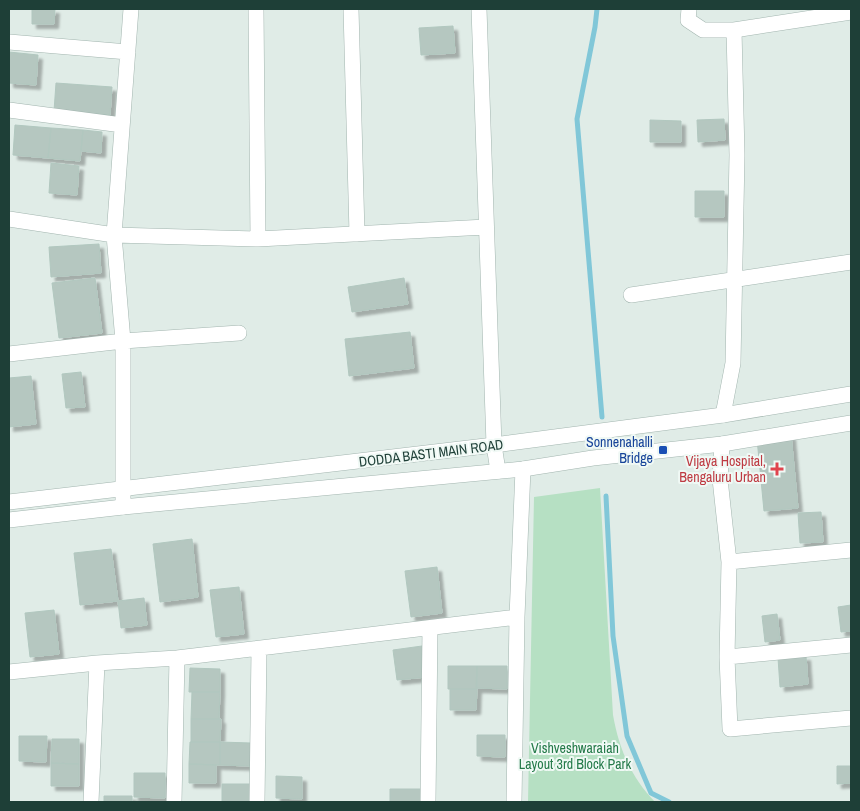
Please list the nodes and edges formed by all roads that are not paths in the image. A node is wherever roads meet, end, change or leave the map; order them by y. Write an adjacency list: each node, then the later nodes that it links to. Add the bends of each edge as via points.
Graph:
1 (131, 9): 9 (street)
2 (256, 9): 16 (street)
3 (351, 9): 14 (street)
4 (479, 9): 13 (street)
5 (689, 9): 7 (street, via 688,20 703,30)
6 (851, 12): 7 (street)
7 (734, 30): 18 (street)
8 (9, 42): 9 (street)
9 (128, 52): 11 (street)
10 (9, 110): 11 (street)
11 (122, 125): 15 (street)
12 (9, 219): 15 (street)
13 (486, 227): 14 (street); 27 (street)
14 (357, 234): 16 (street)
15 (114, 235): 16 (street); 21 (street)
16 (258, 239)
17 (851, 262): 18 (street)
18 (735, 280): 19 (street); 24 (street, via 733,363)
19 (631, 294)
20 (239, 333): 21 (street)
21 (122, 341): 22 (street); 30 (street)
22 (9, 354)
23 (851, 394): 24 (street, DODDA BASTI MAIN ROAD)
24 (723, 415): 27 (street, DODDA BASTI MAIN ROAD)
25 (851, 423): 26 (street)
26 (722, 444): 28 (street, DODDA BASTI MAIN ROAD); 35 (street, via 720,479)
27 (494, 445): 29 (street); 30 (street, DODDA BASTI MAIN ROAD)
28 (523, 469): 29 (street, DODDA BASTI MAIN ROAD); 36 (street)
29 (498, 470): 32 (street, DODDA BASTI MAIN ROAD)
30 (123, 490): 31 (street, DODDA BASTI MAIN ROAD); 32 (street)
31 (9, 502)
32 (123, 507): 33 (street, DODDA BASTI MAIN ROAD)
33 (9, 520)
34 (851, 550): 35 (street)
35 (729, 562): 40 (street)
36 (517, 617): 37 (street); 49 (street)
37 (430, 628): 39 (street); 48 (street)
38 (851, 645): 40 (street)
39 (260, 649): 41 (street); 47 (street)
40 (727, 657): 44 (street, via 730,729)
41 (177, 658): 42 (street); 46 (street)
42 (97, 663): 43 (street); 45 (street)
43 (9, 672)
44 (851, 718)
45 (91, 802)
46 (174, 802)
47 (257, 802)
48 (428, 802)
49 (514, 802)

